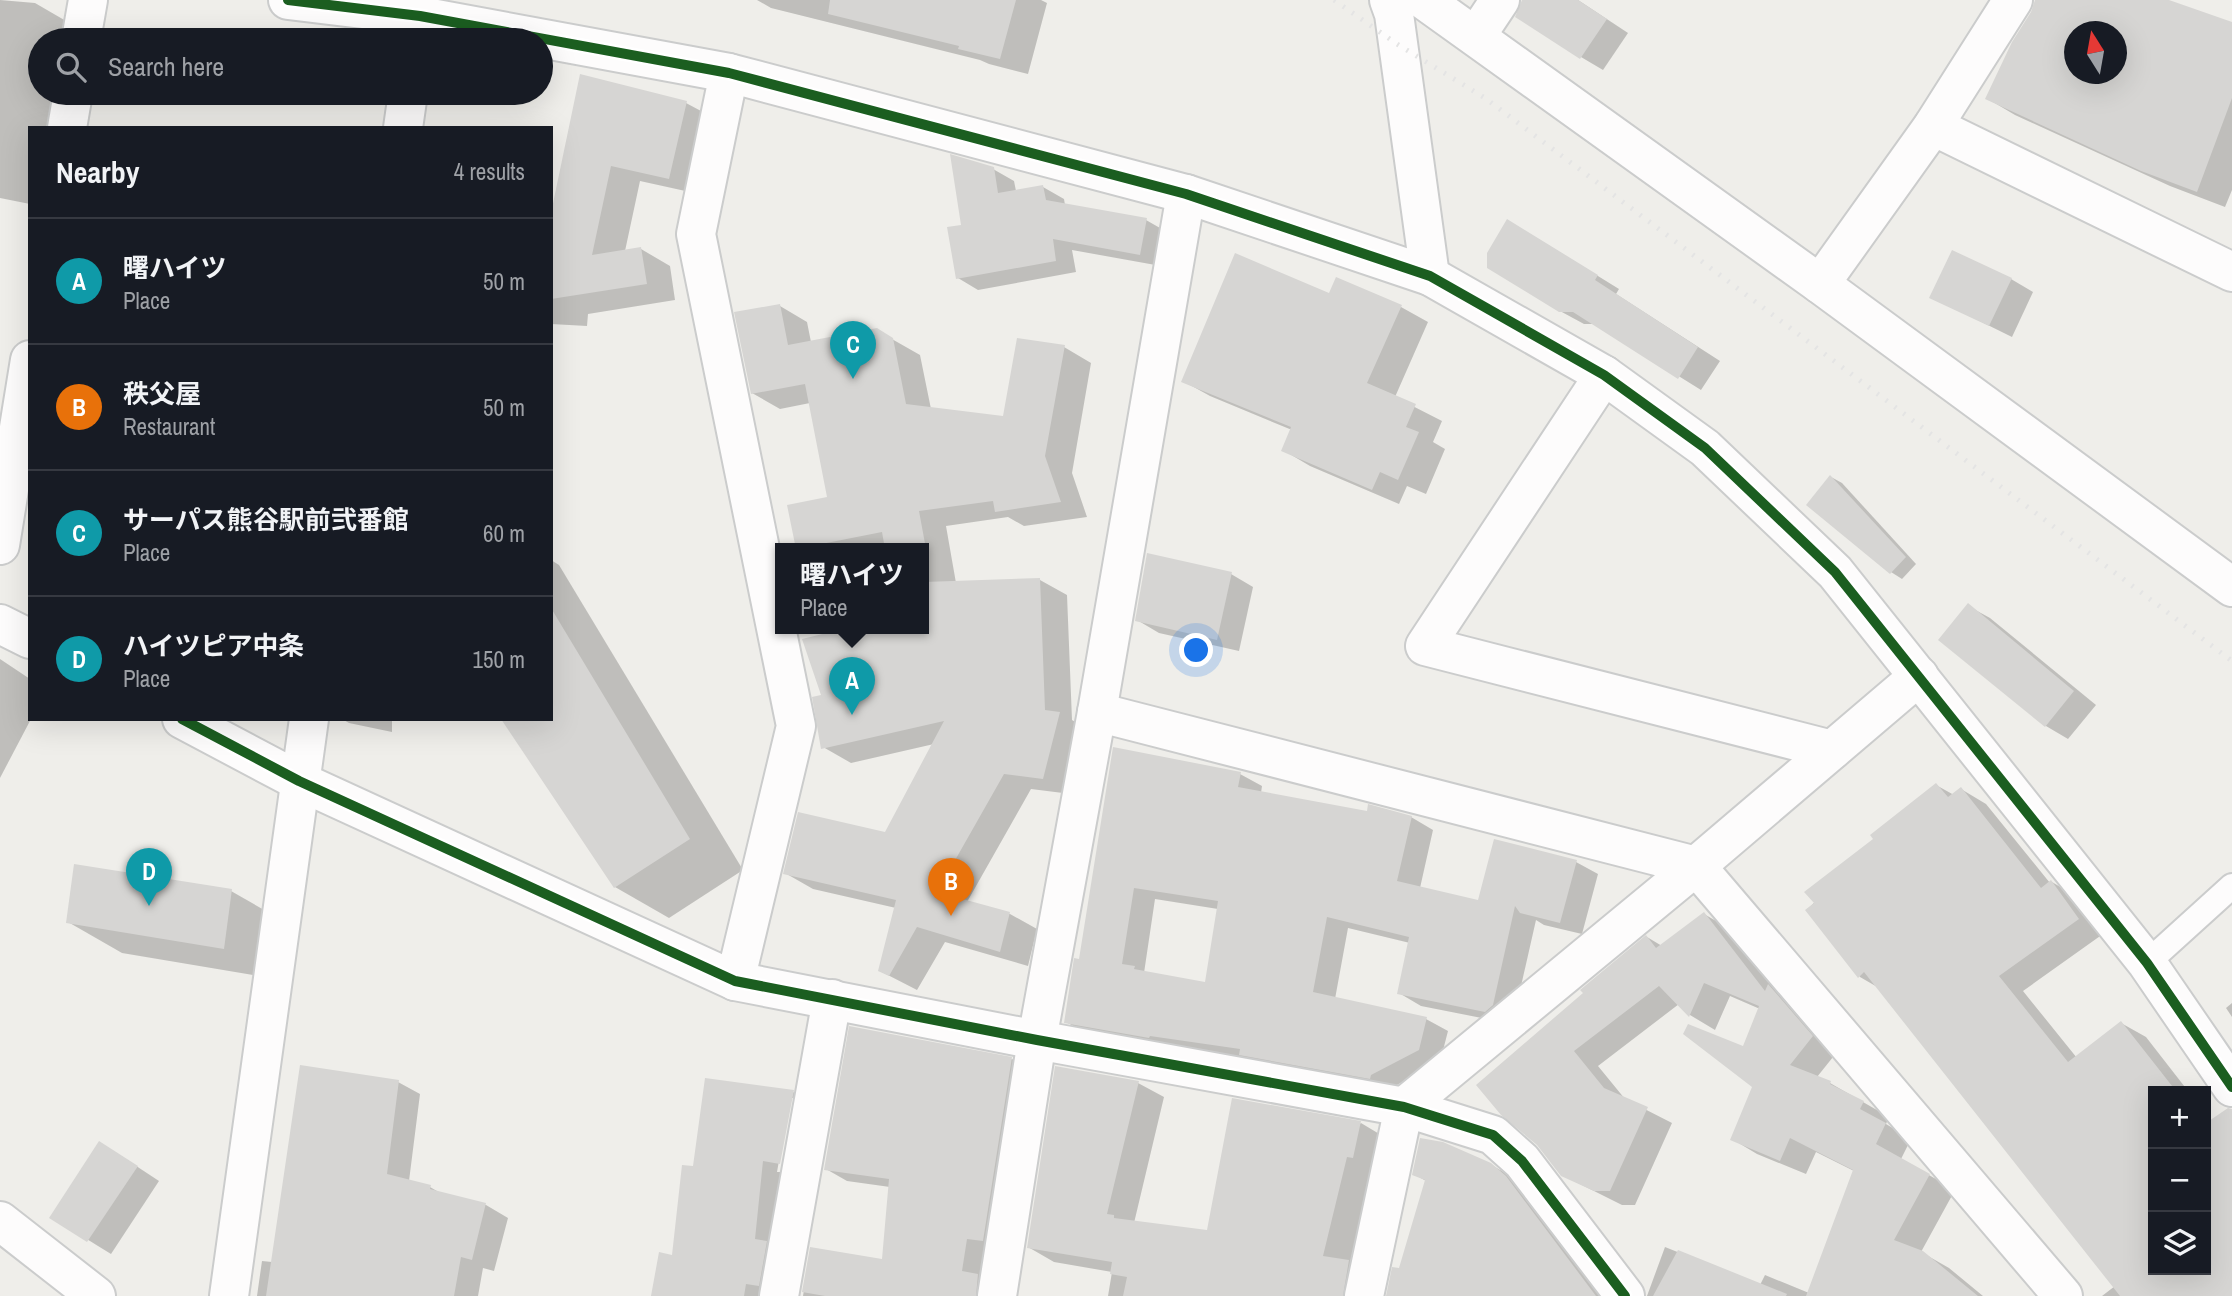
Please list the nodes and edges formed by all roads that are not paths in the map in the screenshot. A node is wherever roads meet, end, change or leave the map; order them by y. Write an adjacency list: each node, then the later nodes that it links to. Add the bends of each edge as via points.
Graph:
1 (88, 0): 7 (street)
2 (288, 0): 8 (street)
3 (1389, 0): 19 (street)
4 (1423, 0): 9 (street)
5 (1500, 0): 9 (street)
6 (2013, 0): 16 (street)
7 (83, 28)
8 (419, 28)
9 (1476, 36): 20 (street)
10 (553, 48): 11 (street)
11 (729, 74): 17 (street); 25 (street, via 696,234)
12 (71, 105): 14 (street)
13 (406, 105): 15 (street)
14 (67, 126)
15 (403, 126)
16 (1933, 126): 18 (street); 20 (street)
17 (1186, 194): 19 (street); 30 (street)
18 (2232, 272)
19 (1430, 276): 22 (street)
20 (1820, 284): 24 (street)
21 (28, 372): 23 (street)
22 (1604, 375): 29 (street, via 1705,448 1835,572); 33 (street, via 1425,646)
23 (0, 545)
24 (2232, 586)
25 (775, 623)
26 (0, 624): 28 (street)
27 (777, 634): 38 (street, via 796,726)
28 (28, 638)
29 (1919, 676): 33 (street); 37 (street)
30 (1097, 712): 35 (street); 40 (street)
31 (186, 721): 34 (street)
32 (309, 721): 34 (street)
33 (1832, 750): 35 (street)
34 (299, 781): 38 (street); 45 (street)
35 (1696, 866): 42 (street); 50 (street)
36 (2232, 886): 37 (lane)
37 (2147, 963): 41 (street)
38 (735, 981): 39 (street)
39 (832, 999): 40 (street); 46 (street)
40 (1037, 1040): 42 (street); 47 (street)
41 (2232, 1087)
42 (1404, 1107): 48 (street); 49 (street, via 1493,1135 1522,1161)
43 (0, 1221): 44 (street)
44 (96, 1296)
45 (229, 1296)
46 (779, 1296)
47 (997, 1296)
48 (1364, 1296)
49 (1625, 1296)
50 (2063, 1296)

